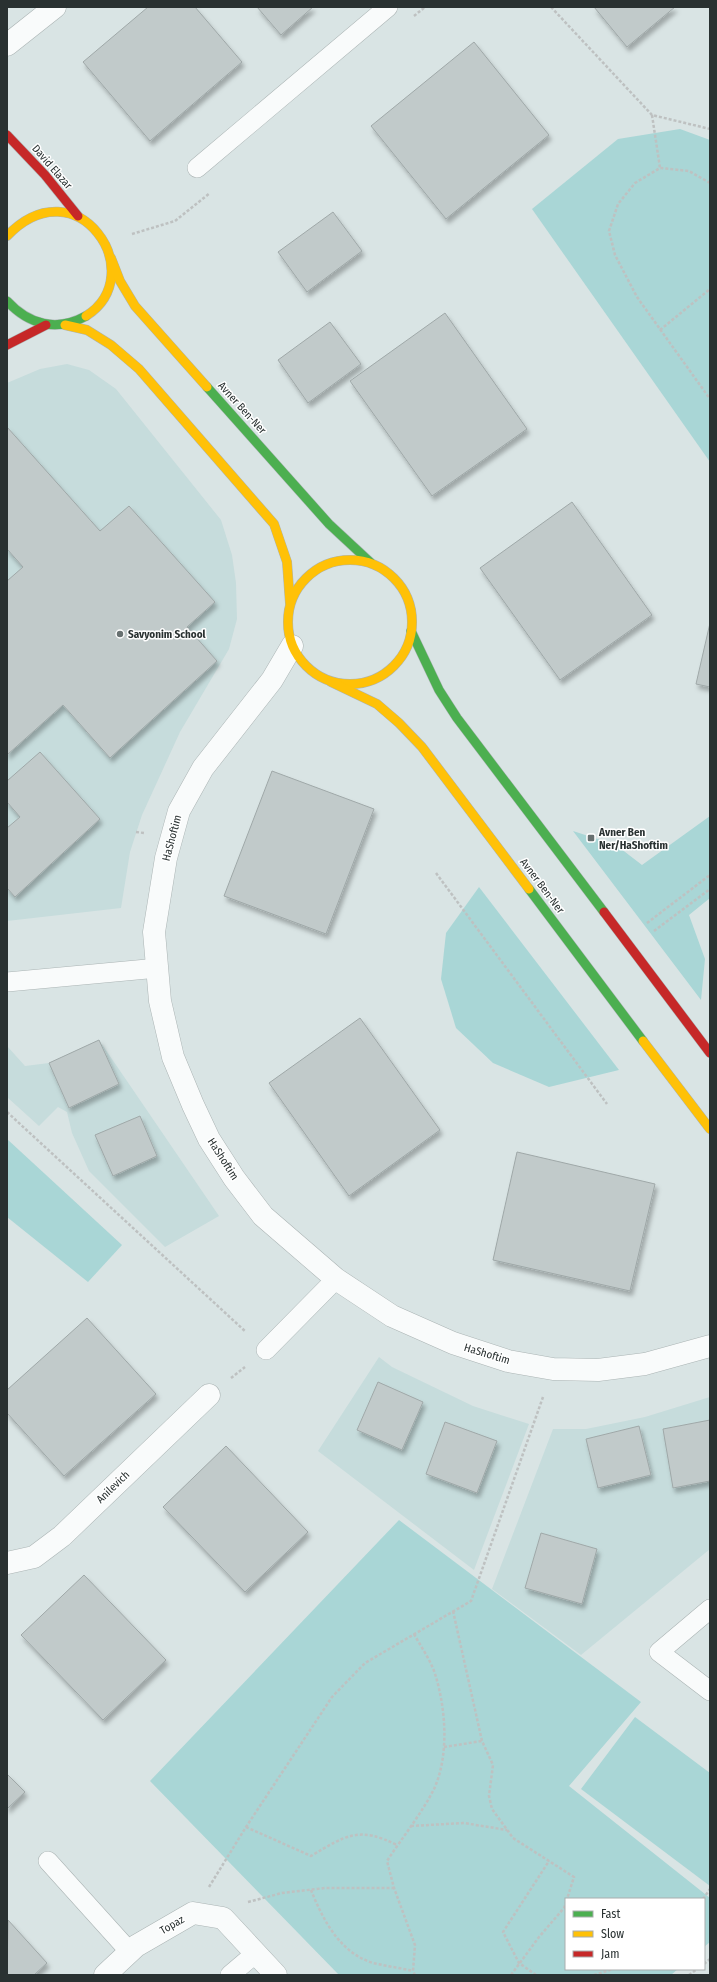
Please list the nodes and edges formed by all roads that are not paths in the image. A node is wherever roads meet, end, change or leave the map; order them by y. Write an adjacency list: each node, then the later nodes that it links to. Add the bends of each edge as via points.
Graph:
1 (55, 7): 3 (street)
2 (388, 7): 5 (lane)
3 (7, 45)
4 (7, 135): 6 (street, David Elazar, via 45,175)
5 (197, 168)
6 (78, 216): 7 (street, via 62,211 45,211 29,216); 8 (street, Avner Ben-Ner, via 99,231)
7 (7, 236)
8 (111, 258): 11 (street, via 108,287 96,308 82,318); 13 (street, Avner Ben-Ner, via 120,281 135,306 329,524)
9 (7, 301): 10 (street, via 16,312 30,321)
10 (46, 325): 11 (street); 12 (street)
11 (65, 325): 14 (street, via 87,330 140,370 274,524 286,552 291,580)
12 (7, 345)
13 (371, 563): 14 (street, via 349,559 328,563 309,574 300,584); 15 (street, via 388,573 403,589 411,609)
14 (290, 604): 16 (street, via 287,625)
15 (411, 631): 17 (street, via 404,652 392,667 374,679 353,684); 20 (street, via 457,718)
16 (292, 646): 17 (street, via 297,656 312,672); 18 (street, HaShoftim, via 272,680 203,768 179,811 166,858 154,932)
17 (331, 682): 21 (street, Avner Ben-Ner, via 377,704 422,747)
18 (158, 968): 19 (lane); 22 (street, HaShoftim, via 160,1001 173,1057 192,1106 209,1139 263,1216)
19 (7, 982)
20 (710, 1054)
21 (710, 1129)
22 (336, 1279): 23 (street, HaShoftim, via 392,1316 453,1343 508,1361 553,1369 598,1370 645,1364); 24 (lane)
23 (710, 1346)
24 (266, 1350)
25 (209, 1396): 26 (street, Anilevich, via 62,1536 34,1557)
26 (7, 1563)
27 (710, 1609): 28 (lane, via 659,1652)
28 (710, 1691)
29 (48, 1861): 30 (lane)
30 (130, 1952): 31 (street, Topaz, via 193,1912 223,1918); 32 (street, Topaz)
31 (256, 1953): 33 (lane); 34 (street)
32 (105, 1975)
33 (230, 1975)
34 (276, 1975)

